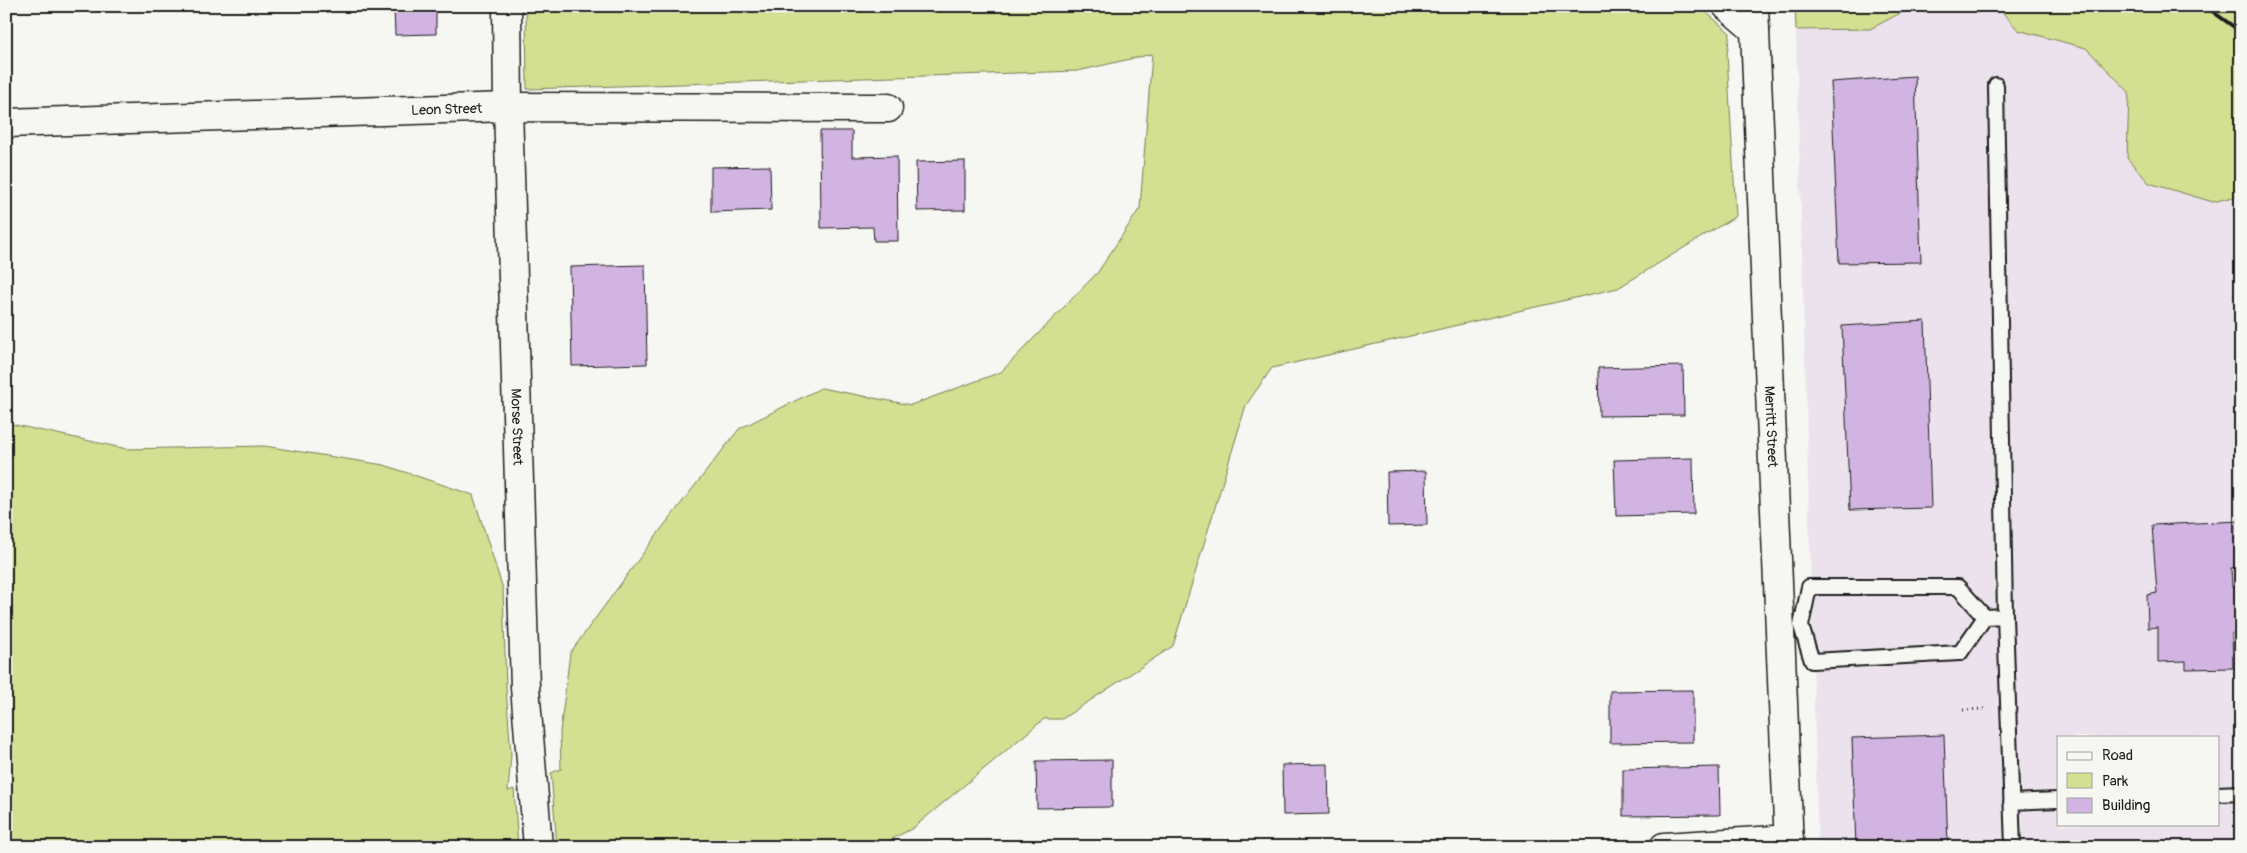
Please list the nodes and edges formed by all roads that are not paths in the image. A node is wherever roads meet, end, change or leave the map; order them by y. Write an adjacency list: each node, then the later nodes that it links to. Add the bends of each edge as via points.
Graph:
1 (507, 6): 5 (street, Morse Street)
2 (1727, 6): 3 (street)
3 (1754, 18): 10 (street, Merritt Street)
4 (1996, 85): 8 (lane)
5 (508, 107): 6 (street, Leon Street); 7 (street, Leon Street); 16 (street, Morse Street, via 526,687)
6 (888, 108)
7 (6, 123)
8 (2005, 616): 9 (lane); 14 (lane)
9 (1985, 617): 10 (lane, via 1958,587 1809,587); 10 (lane, via 1960,653 1812,661)
10 (1790, 626): 15 (street, Merritt Street)
11 (2220, 794): 12 (lane)
12 (2241, 794)
13 (2057, 800): 14 (lane)
14 (2011, 802): 18 (lane)
15 (1789, 843): 17 (street)
16 (538, 847)
17 (1664, 847)
18 (2012, 847)

